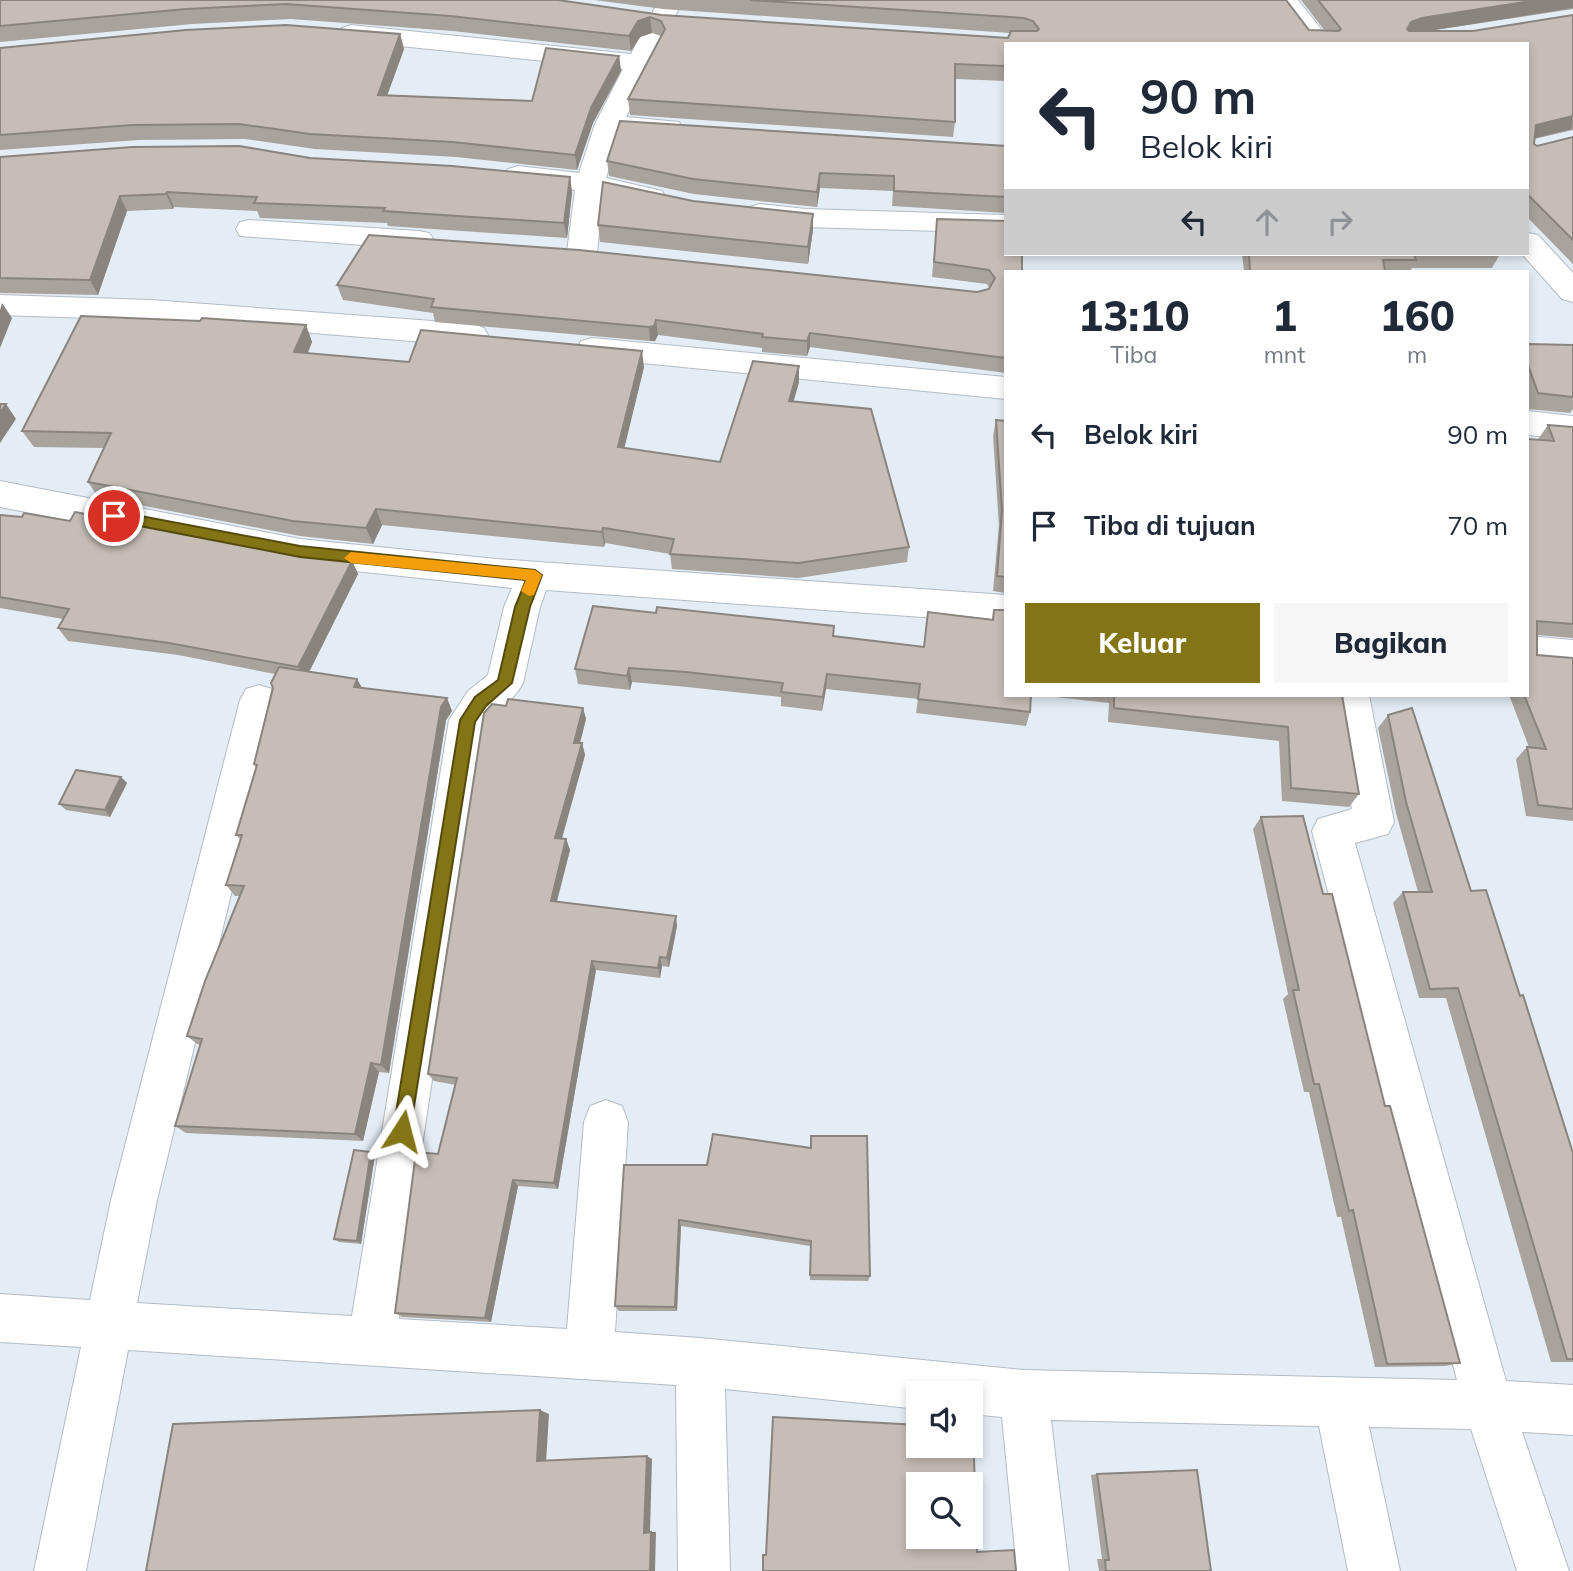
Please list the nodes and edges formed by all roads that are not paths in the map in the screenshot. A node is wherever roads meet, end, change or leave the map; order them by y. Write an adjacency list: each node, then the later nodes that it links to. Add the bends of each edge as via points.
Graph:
1 (1285, 0): 5 (street)
2 (657, 12): 3 (street); 6 (street)
3 (691, 22)
4 (323, 30): 6 (street)
5 (1318, 42)
6 (641, 63): 7 (street)
7 (609, 124): 8 (street); 10 (street)
8 (690, 129)
9 (496, 173): 10 (street)
10 (590, 183): 11 (street); 17 (street)
11 (682, 204)
12 (732, 210): 13 (street, via 806,218)
13 (1004, 224)
14 (250, 229): 15 (street)
15 (452, 242)
16 (1529, 243): 18 (street)
17 (582, 252)
18 (1572, 290)
19 (0, 305): 20 (street, via 151,310)
20 (499, 338)
21 (567, 346): 22 (street)
22 (1004, 388)
23 (1529, 423): 24 (street)
24 (1573, 428)
25 (0, 494): 26 (street, via 300,552)
26 (535, 575): 27 (street); 35 (street, via 522,607 505,683 481,702 468,720)
27 (1004, 609)
28 (1529, 651): 29 (street)
29 (1573, 655)
30 (1351, 697): 40 (street, via 1374,822 1332,831)
31 (259, 700): 34 (street, via 134,1200)
32 (606, 1122): 36 (street)
33 (0, 1318): 34 (street)
34 (109, 1326): 35 (street); 42 (street)
35 (372, 1343): 36 (street)
36 (589, 1356): 37 (street)
37 (700, 1362): 38 (street); 43 (street)
38 (1024, 1395): 39 (street); 44 (street)
39 (1339, 1402): 40 (street); 45 (street)
40 (1488, 1405): 41 (street); 46 (street)
41 (1573, 1410)
42 (60, 1571)
43 (704, 1571)
44 (1043, 1571)
45 (1374, 1571)
46 (1543, 1571)

